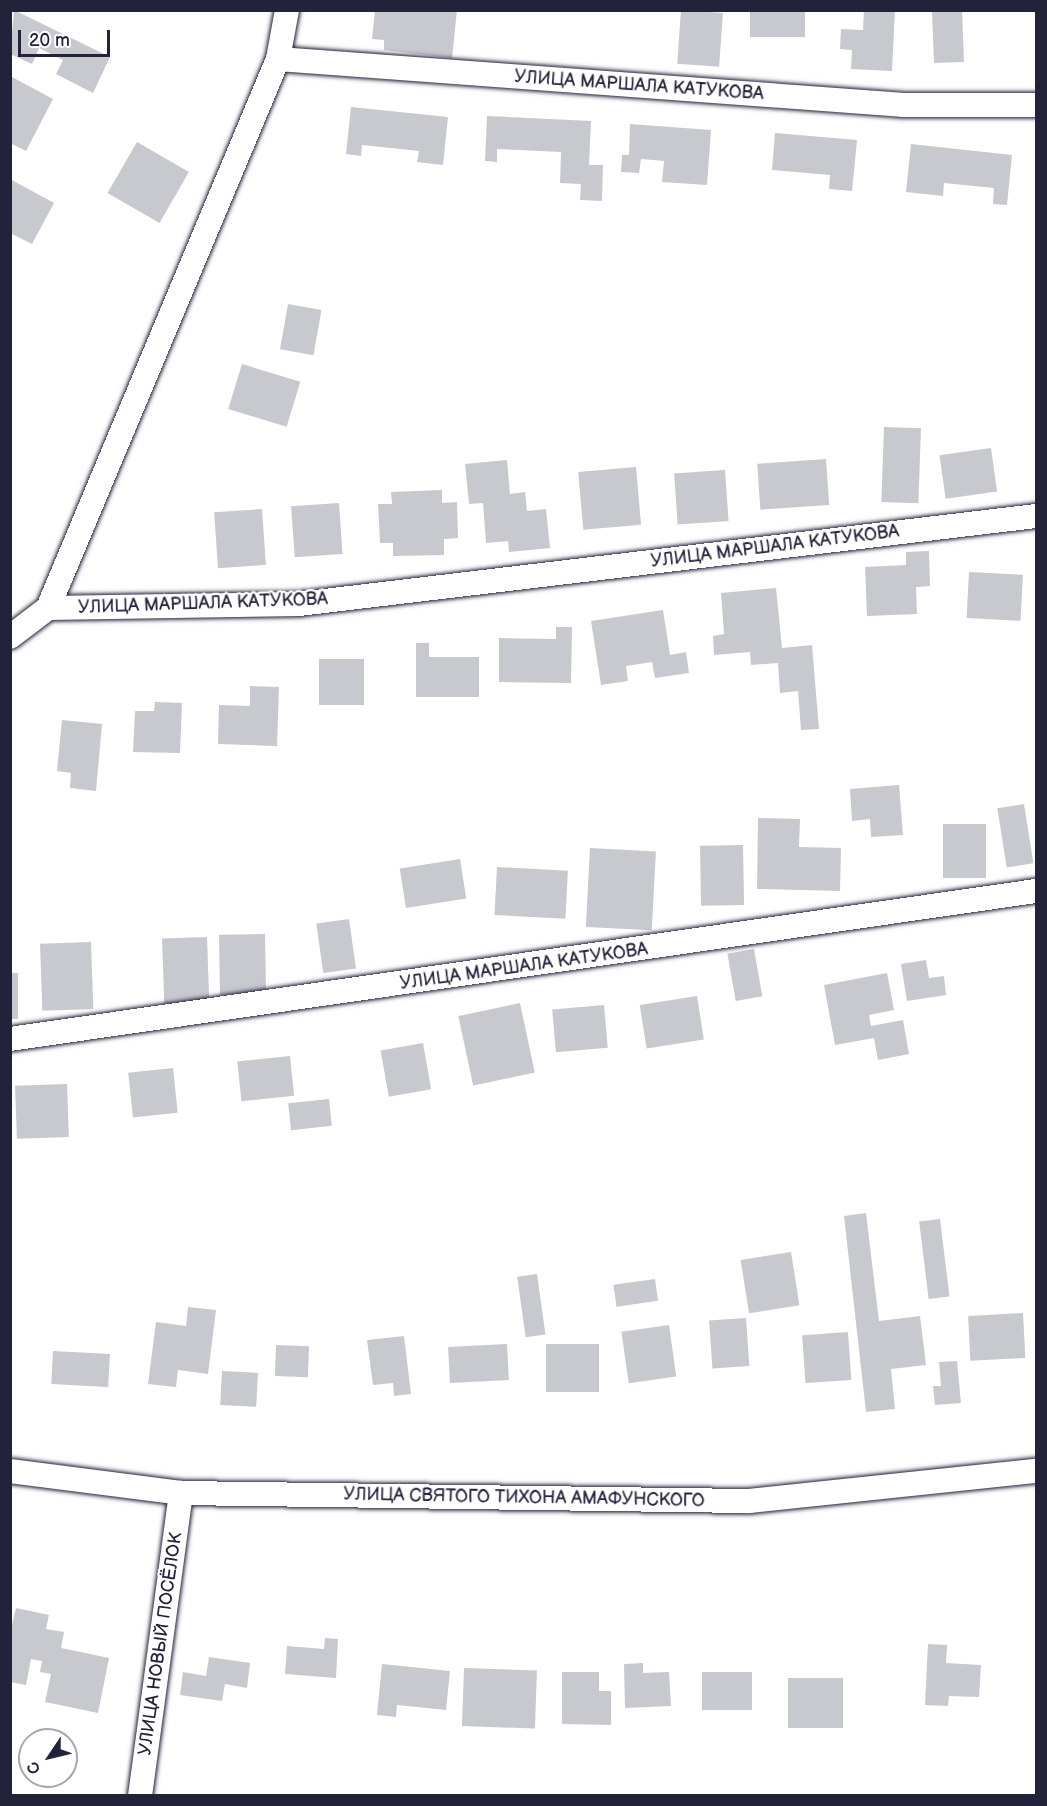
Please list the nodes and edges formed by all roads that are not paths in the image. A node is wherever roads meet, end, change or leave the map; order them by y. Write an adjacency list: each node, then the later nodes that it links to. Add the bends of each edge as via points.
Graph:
1 (287, 10): 2 (street)
2 (278, 59): 3 (street, УЛИЦА МАРШАЛА КАТУКОВА, via 904,105); 5 (street)
3 (1036, 105)
4 (1036, 516): 5 (street, УЛИЦА МАРШАЛА КАТУКОВА, via 299,604)
5 (48, 608): 6 (street)
6 (10, 637)
7 (1036, 891): 8 (street, УЛИЦА МАРШАЛА КАТУКОВА)
8 (10, 1039)
9 (10, 1471): 11 (street, УЛИЦА СВЯТОГО ТИХОНА АМАФУНСКОГО)
10 (1036, 1471): 11 (street, УЛИЦА СВЯТОГО ТИХОНА АМАФУНСКОГО, via 749,1501)
11 (182, 1493): 12 (street, УЛИЦА НОВЫЙ ПОСЁЛОК)
12 (140, 1796)

